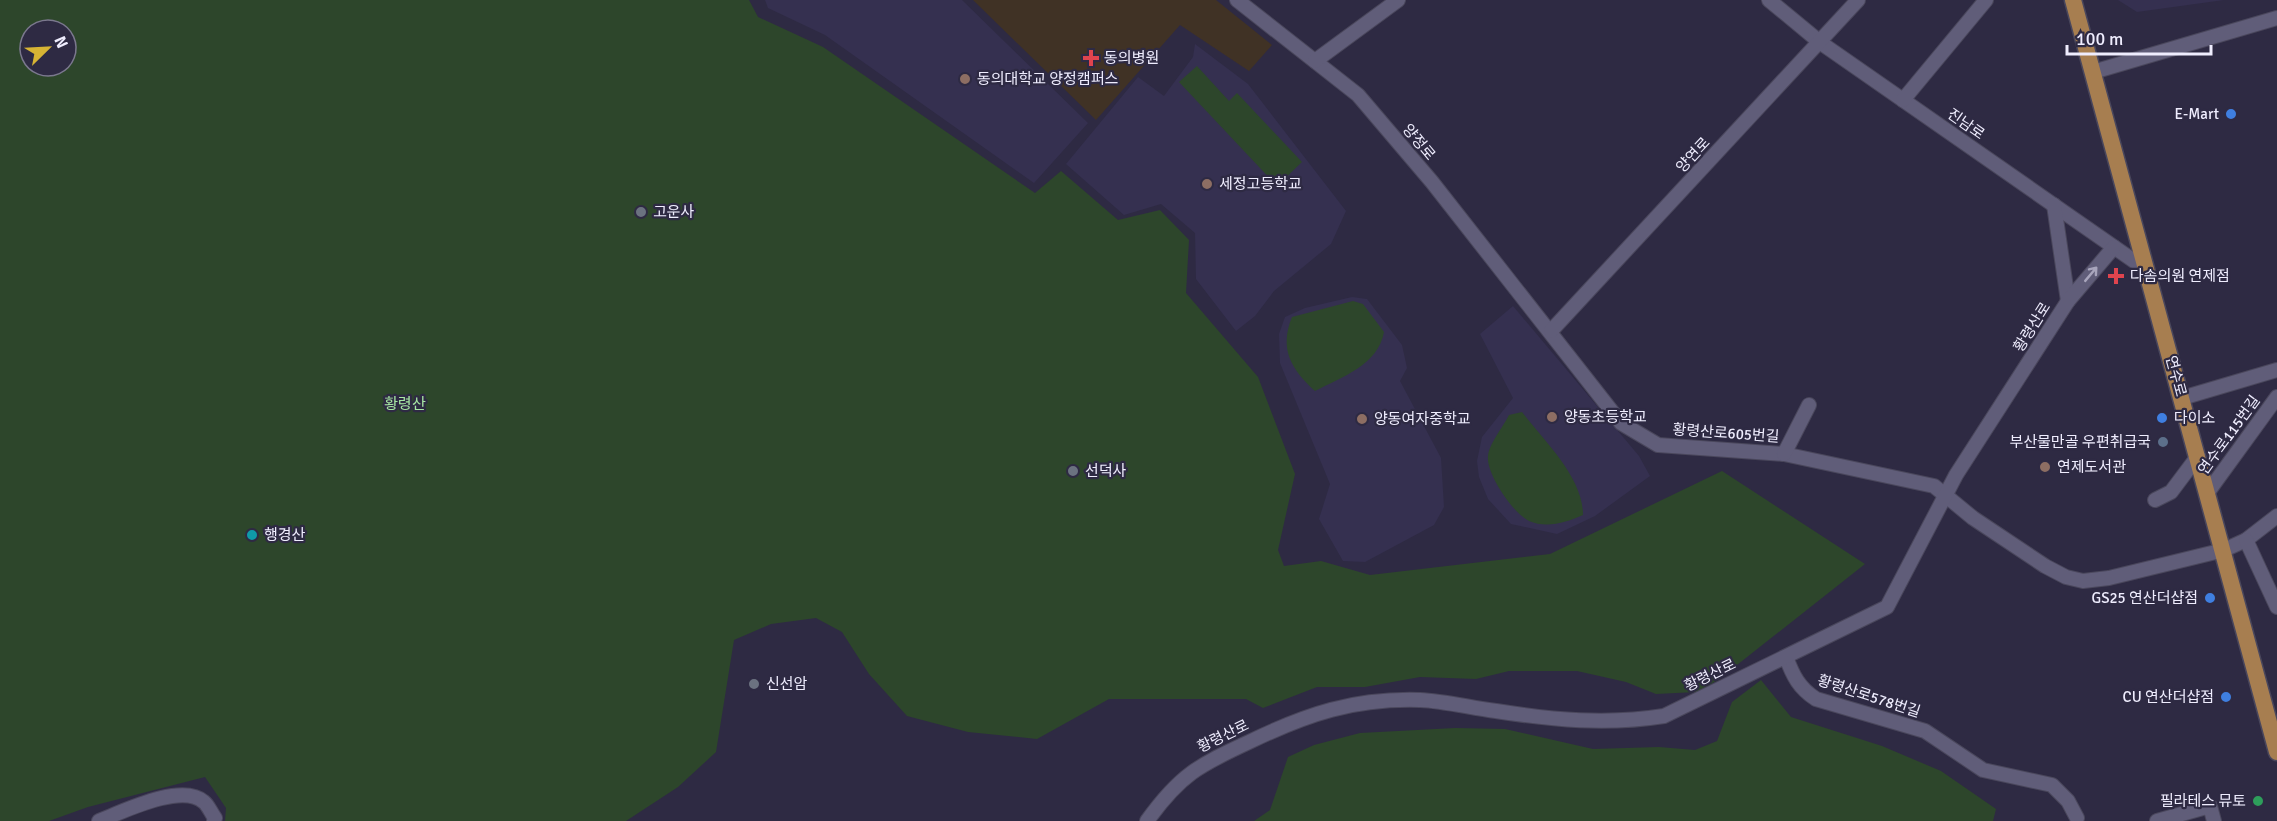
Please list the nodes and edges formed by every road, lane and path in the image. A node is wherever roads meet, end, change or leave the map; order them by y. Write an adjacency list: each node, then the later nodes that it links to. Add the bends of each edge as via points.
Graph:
1 (1237, 0): 9 (street, 양정로)
2 (1398, 0): 9 (street)
3 (1769, 0): 8 (street, 진남로)
4 (1858, 0): 8 (street, 양연로)
5 (1984, 0): 11 (street)
6 (2073, 0): 10 (main road, 연수로)
7 (2277, 18): 10 (street)
8 (1821, 43): 11 (street, 진남로); 16 (street, 양연로)
9 (1315, 61): 16 (street, 양정로, via 1358,95)
10 (2093, 72): 14 (main road, 연수로)
11 (1903, 100): 12 (street, 진남로)
12 (2054, 205): 13 (street, 진남로); 15 (street)
13 (2114, 247): 14 (street, 진남로); 15 (street, 황령산로, one-way to 13)
14 (2148, 270): 19 (main road, 연수로)
15 (2068, 301): 24 (street, 황령산로)
16 (1551, 331): 21 (street, 황령산로605번길, via 1622,423 1658,445)
17 (2277, 370): 19 (street)
18 (2277, 397): 23 (street, 연수로115번길)
19 (2182, 398): 22 (main road, 연수로)
20 (1809, 405): 21 (street)
21 (1784, 454): 24 (street, 황령산로605번길, via 1934,486)
22 (2199, 456): 23 (main road, 연수로); 25 (street, via 2171,492)
23 (2208, 492): 28 (main road, 연수로)
24 (1944, 494): 28 (street, 황령산로605번길, via 2045,566 2084,581); 30 (street, 황령산로, via 1887,607)
25 (2155, 500)
26 (2277, 516): 27 (street, 황령산로605번길)
27 (2247, 540): 28 (street, 황령산로605번길); 29 (street)
28 (2224, 550): 31 (main road, 연수로)
29 (2277, 607)
30 (1786, 657): 32 (street, 황령산로578번길, via 1794,680 1816,699 1925,731 1983,770 2052,785 2068,801); 36 (street, 황령산로, via 1664,716 1632,721 1587,722 1420,700 1331,708 1284,724 1206,761 1169,790)
31 (2277, 752)
32 (2077, 818)
33 (2177, 818): 37 (street); 38 (street, via 2210,806)
34 (99, 821): 35 (street, via 150,800 185,795 203,801)
35 (214, 821)
36 (1147, 821)
37 (2157, 821)
38 (2214, 821)

